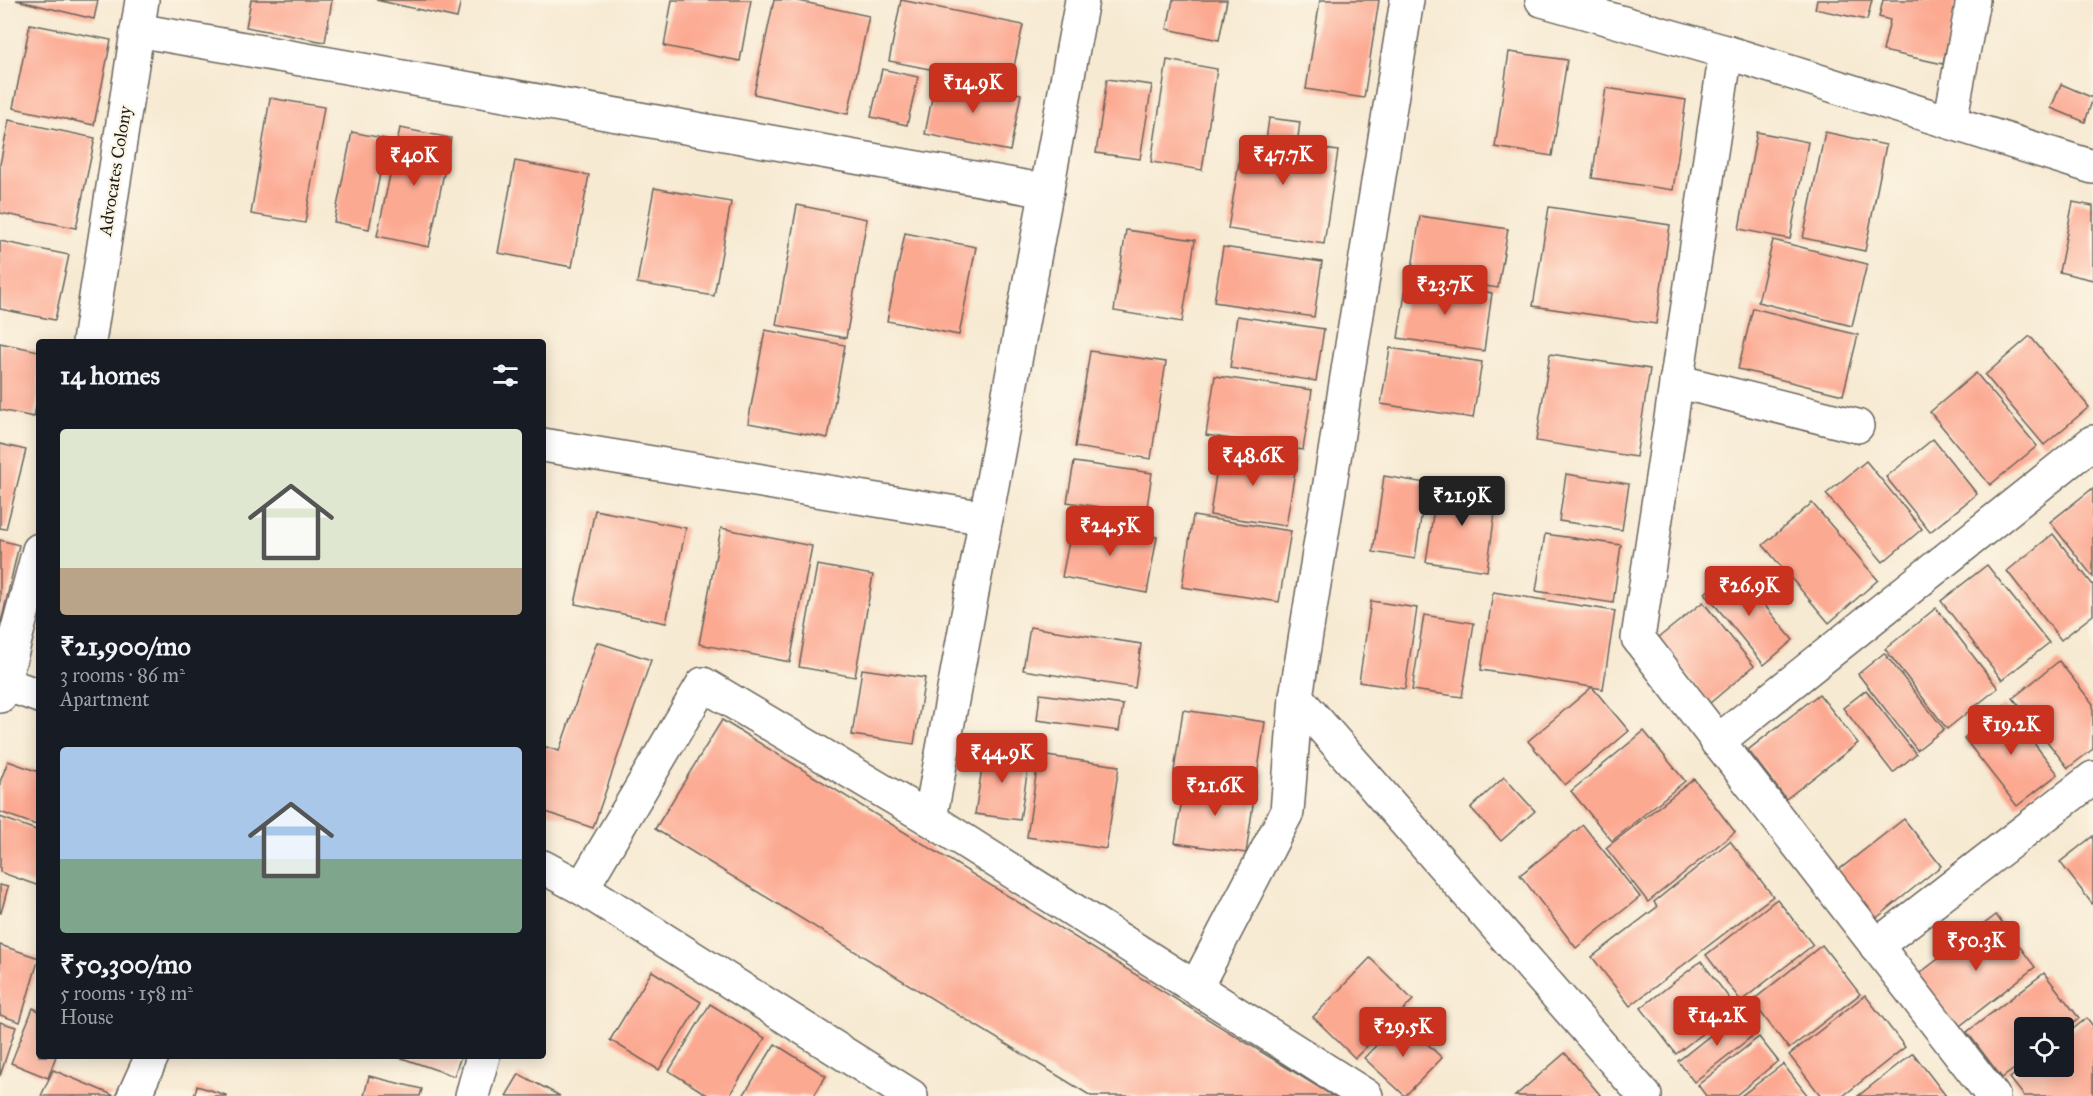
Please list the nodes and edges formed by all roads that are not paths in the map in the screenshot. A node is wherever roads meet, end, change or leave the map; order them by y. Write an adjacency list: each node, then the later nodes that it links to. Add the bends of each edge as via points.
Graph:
1 (1082, 0): 9 (street)
2 (1407, 0): 19 (street)
3 (1542, 0): 6 (street)
4 (1973, 0): 7 (street)
5 (139, 15): 9 (street); 10 (street, Advocates Colony)
6 (1726, 52): 7 (street); 11 (street)
7 (1950, 122): 8 (street)
8 (2093, 167)
9 (1047, 191): 15 (street)
10 (89, 339)
11 (1676, 381): 12 (street); 20 (street, via 1638,638)
12 (1857, 426)
13 (2093, 442): 20 (street)
14 (546, 445): 15 (street)
15 (986, 518): 22 (street)
16 (36, 561): 17 (street)
17 (2, 687): 18 (street)
18 (36, 695)
19 (1296, 697): 26 (street, via 1287,812); 33 (street)
20 (1717, 742): 25 (street)
21 (2093, 778): 25 (street)
22 (930, 819): 24 (street, via 703,684); 26 (street)
23 (546, 869): 24 (street)
24 (582, 888): 31 (street)
25 (1876, 946): 34 (street)
26 (1196, 987): 32 (street)
27 (151, 1059): 29 (street)
28 (482, 1059): 30 (street)
29 (134, 1096)
30 (472, 1096)
31 (911, 1096)
32 (1366, 1096)
33 (1645, 1096)
34 (1993, 1096)

